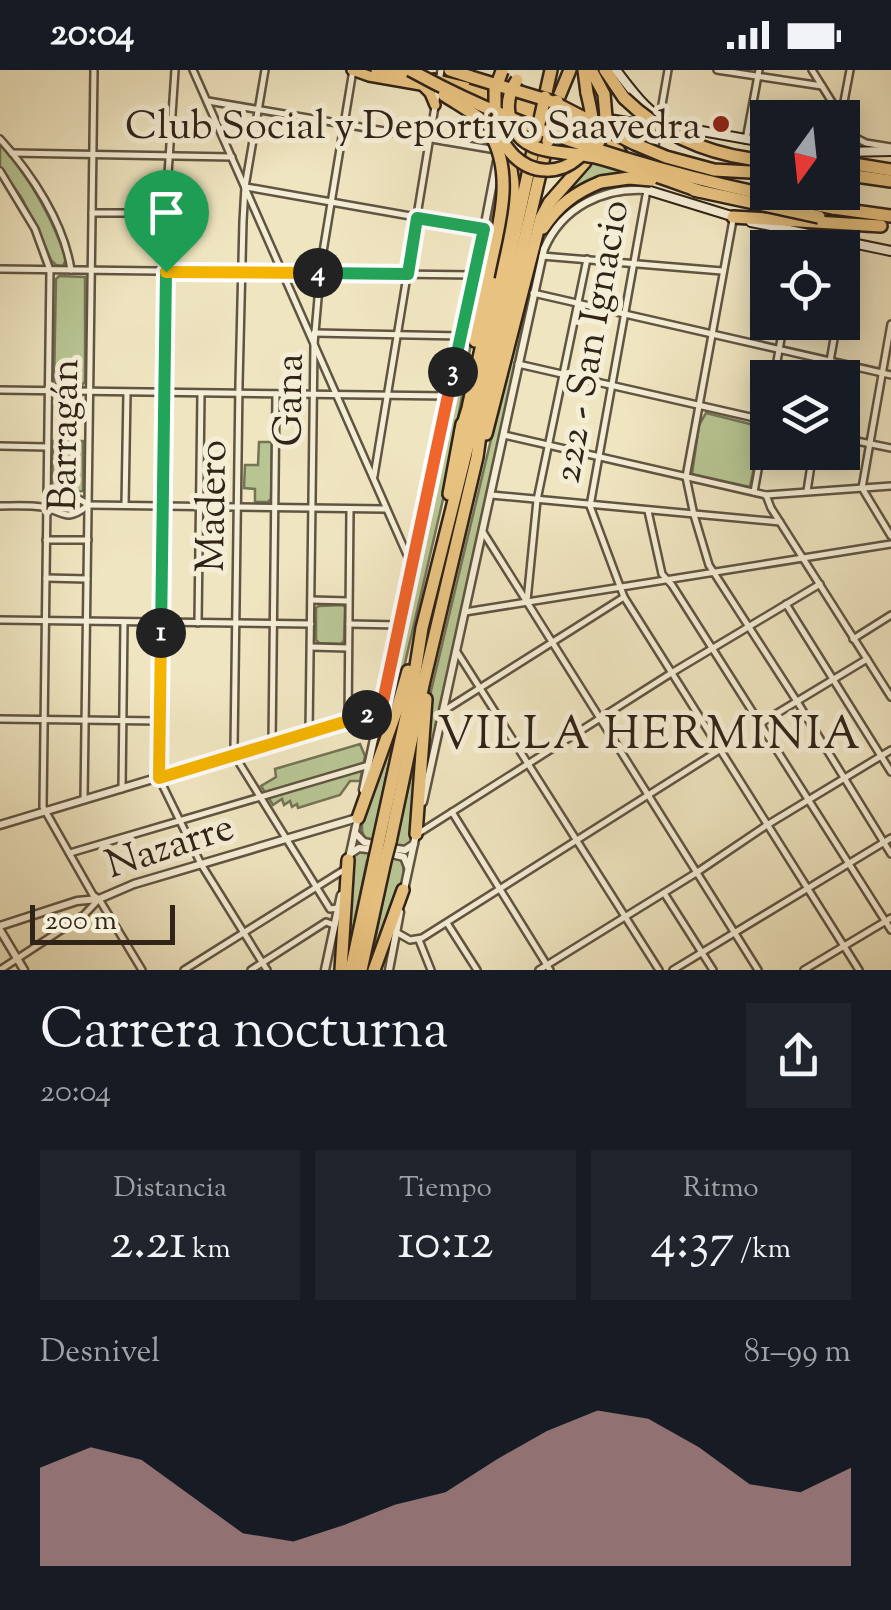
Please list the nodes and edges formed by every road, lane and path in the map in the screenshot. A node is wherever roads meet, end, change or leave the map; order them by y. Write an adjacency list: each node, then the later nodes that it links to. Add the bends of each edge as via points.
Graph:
1 (94, 70): 47 (street, Barragán)
2 (175, 70): 48 (street)
3 (193, 70): 28 (street)
4 (265, 70): 32 (street, Madero)
5 (353, 70): 24 (main road); 34 (street, Gana)
6 (376, 70): 23 (main road)
7 (407, 70): 23 (highway, bridge); 33 (highway, bridge)
8 (450, 70): 27 (highway, bridge)
9 (484, 70): 26 (street)
10 (549, 70): 27 (highway)
11 (567, 70): 27 (highway)
12 (584, 70): 33 (highway, bridge, via 592,138 565,167 540,170 522,163)
13 (592, 70): 69 (highway, bridge, via 604,94 600,142 549,202)
14 (605, 70): 50 (highway, bridge, via 624,98 682,139)
15 (616, 70): 35 (main road)
16 (668, 70): 35 (street, 222 - San Ignacio)
17 (717, 70): 21 (street)
18 (812, 70): 25 (street)
19 (850, 70): 30 (street)
20 (503, 71): 117 (highway, bridge, via 494,96 512,164 513,203)
21 (759, 74): 25 (street); 40 (street)
22 (520, 75): 59 (highway, bridge, via 508,113 526,143)
23 (441, 82): 24 (main road); 26 (main road); 31 (street); 37 (highway, bridge)
24 (422, 86): 31 (main road)
25 (822, 86): 29 (street)
26 (471, 90): 35 (main road, via 568,119); 44 (street); 58 (main road, via 605,138)
27 (552, 99): 37 (highway, bridge); 54 (highway, bridge, via 666,158)
28 (208, 100): 32 (street); 49 (street)
29 (831, 100)
30 (844, 100)
31 (436, 104): 38 (street)
32 (258, 109): 34 (street); 57 (street, Madero)
33 (474, 115): 83 (highway, bridge, via 496,143 502,166 501,206)
34 (344, 124): 38 (street); 60 (street, Gana)
35 (659, 124): 36 (main road); 58 (street, 222 - San Ignacio)
36 (674, 126): 40 (main road)
37 (542, 136): 65 (highway, bridge); 125 (highway); 153 (highway)
38 (430, 138): 44 (street); 64 (street)
39 (0, 139): 46 (street)
40 (746, 140): 42 (main road); 63 (street)
41 (860, 140): 43 (street)
42 (750, 141)
43 (891, 149): 45 (main road)
44 (496, 150): 66 (street)
45 (860, 151)
46 (12, 153): 47 (street); 75 (street, via 50,213)
47 (92, 156): 48 (street); 61 (street, Barragán)
48 (168, 157): 49 (street); 62 (street)
49 (232, 157): 57 (street)
50 (750, 159)
51 (860, 163): 52 (highway)
52 (891, 167)
53 (0, 171): 74 (street, via 35,229)
54 (750, 172)
55 (860, 177): 56 (highway)
56 (891, 181)
57 (245, 187): 60 (street); 79 (street, Madero); 80 (street)
58 (647, 190): 63 (main road); 69 (street, via 614,191 584,203); 72 (street, 222 - San Ignacio)
59 (699, 191): 65 (highway, bridge, via 819,217); 69 (highway, bridge, via 641,178 601,182 558,208)
60 (331, 202): 64 (street); 81 (street, Gana)
61 (92, 212): 62 (street); 76 (street, Barragán)
62 (166, 214): 78 (street)
63 (733, 216): 65 (highway); 67 (main road); 77 (street)
64 (417, 218): 66 (street); 82 (street)
65 (888, 223)
66 (484, 229): 83 (street)
67 (787, 230)
68 (860, 245): 70 (main road)
69 (538, 250): 71 (street); 84 (street); 125 (highway)
70 (891, 251)
71 (587, 259): 72 (street); 85 (street)
72 (634, 264): 77 (street); 86 (street, 222 - San Ignacio)
73 (0, 269): 74 (street)
74 (50, 270): 75 (street); 104 (street)
75 (72, 270): 76 (street)
76 (91, 271): 78 (street); 105 (street, Barragán)
77 (722, 271): 89 (street)
78 (166, 272): 79 (street); 107 (street)
79 (241, 272): 80 (street); 109 (street, Madero)
80 (283, 273): 81 (street); 88 (street)
81 (320, 273): 82 (street); 88 (street, Gana)
82 (408, 274): 83 (street); 90 (street)
83 (481, 276): 91 (street); 117 (highway)
84 (533, 293): 85 (street); 97 (street)
85 (578, 303): 86 (street); 100 (street)
86 (624, 314): 89 (street); 102 (street, 222 - San Ignacio)
87 (891, 324): 99 (street)
88 (312, 333): 90 (street); 93 (street)
89 (710, 334): 94 (street); 115 (street)
90 (398, 335): 91 (street); 113 (street)
91 (461, 336): 114 (street)
92 (781, 340): 94 (street)
93 (314, 344): 111 (street, Gana); 112 (street)
94 (780, 349): 95 (street); 96 (street)
95 (778, 360)
96 (826, 360)
97 (518, 364): 100 (street); 118 (street)
98 (860, 368): 99 (street)
99 (882, 373): 101 (street); 120 (street)
100 (563, 374): 102 (street); 121 (street)
101 (891, 375)
102 (612, 386): 115 (street); 126 (street, 222 - San Ignacio)
103 (0, 390): 104 (street)
104 (48, 391): 105 (street); 123 (street)
105 (90, 392): 106 (street); 138 (street, Barragán)
106 (127, 392): 107 (street); 140 (street)
107 (164, 393): 108 (street); 141 (street)
108 (201, 394): 109 (street); 142 (street)
109 (238, 394): 110 (street); 145 (street, Madero)
110 (276, 394): 111 (street); 146 (street)
111 (314, 395): 112 (street); 147 (street, Gana)
112 (336, 395): 113 (street); 130 (street)
113 (388, 395): 114 (street); 130 (street)
114 (448, 396): 159 (street)
115 (698, 405): 116 (street); 129 (street)
116 (750, 416)
117 (461, 430): 153 (highway)
118 (504, 434): 121 (street); 135 (street)
119 (860, 442): 120 (street)
120 (869, 444): 124 (street); 132 (street)
121 (548, 445): 126 (street); 137 (street)
122 (0, 446): 123 (street)
123 (47, 447): 144 (street)
124 (891, 448)
125 (477, 456): 186 (highway)
126 (599, 456): 129 (street); 143 (street, 222 - San Ignacio)
127 (758, 470): 134 (street)
128 (811, 470): 133 (street)
129 (686, 477): 134 (street); 151 (street)
130 (374, 480): 149 (street)
131 (891, 486): 132 (street)
132 (862, 488): 133 (street); 157 (street)
133 (808, 491): 136 (street)
134 (754, 492): 136 (street)
135 (490, 495): 137 (street); 154 (street)
136 (766, 495): 152 (street)
137 (537, 500): 143 (street); 169 (street)
138 (88, 505): 140 (street); 144 (street, via 65,515); 144 (street, via 65,496); 156 (street, Barragán)
139 (0, 506): 144 (street)
140 (126, 506): 141 (street)
141 (163, 506): 142 (street); 177 (street)
142 (200, 506): 145 (street); 178 (street)
143 (590, 506): 150 (street); 165 (street, 222 - San Ignacio)
144 (47, 507): 155 (street)
145 (237, 507): 146 (street); 179 (street, Madero)
146 (275, 507): 147 (street); 180 (street)
147 (312, 508): 148 (street); 167 (street, Gana)
148 (350, 508): 149 (street); 168 (street)
149 (387, 509): 159 (street)
150 (648, 511): 151 (street); 163 (street)
151 (694, 516): 152 (street); 160 (street)
152 (780, 522): 158 (street)
153 (446, 528): 185 (highway)
154 (483, 531): 169 (street); 171 (street)
155 (46, 540): 156 (street); 161 (street)
156 (88, 540): 162 (street, Barragán)
157 (891, 540): 158 (street)
158 (804, 557): 160 (street); 164 (street)
159 (412, 566): 183 (street)
160 (713, 572): 163 (street); 184 (street)
161 (46, 578): 162 (street); 174 (street)
162 (87, 579): 175 (street, Barragán)
163 (666, 579): 165 (street); 191 (street)
164 (820, 584): 170 (street); 187 (street)
165 (620, 586): 166 (street, 222 - San Ignacio); 169 (street)
166 (624, 597): 188 (street); 194 (street, 222 - San Ignacio)
167 (311, 600): 168 (street); 181 (street, Gana)
168 (349, 601): 182 (street)
169 (527, 602): 171 (street); 188 (street)
170 (786, 604): 184 (street); 195 (street)
171 (466, 612): 192 (street)
172 (891, 615): 187 (street)
173 (0, 620): 174 (street)
174 (45, 620): 175 (street); 204 (street)
175 (86, 620): 176 (street); 205 (street, Barragán)
176 (124, 621): 177 (street); 206 (street)
177 (161, 622): 178 (street); 207 (street)
178 (198, 622): 179 (street)
179 (236, 623): 180 (street); 214 (street, Madero)
180 (273, 624): 181 (street); 211 (street)
181 (311, 624): 189 (street, Gana)
182 (349, 624): 183 (street); 190 (street)
183 (399, 625): 201 (street)
184 (750, 626): 191 (street); 199 (street)
185 (422, 628): 230 (highway); 236 (highway)
186 (435, 636): 234 (highway); 236 (highway)
187 (854, 638): 193 (street)
188 (552, 642): 197 (street); 202 (street)
189 (310, 647): 190 (street); 210 (street, Gana)
190 (348, 648): 208 (street)
191 (712, 648): 194 (street); 209 (street)
192 (457, 652): 197 (street); 200 (street)
193 (867, 660): 195 (street); 196 (street)
194 (672, 672): 202 (street); 212 (street, 222 - San Ignacio)
195 (833, 680): 199 (street); 215 (street)
196 (888, 684): 198 (street)
197 (480, 689): 200 (street); 216 (street)
198 (891, 697)
199 (798, 702): 209 (street); 220 (street)
200 (444, 710): 234 (street)
201 (381, 711): 208 (street); 217 (street)
202 (600, 718): 216 (street); 222 (street)
203 (0, 719): 204 (street)
204 (44, 720): 205 (street); 226 (street)
205 (85, 720): 206 (street); 224 (street, Barragán)
206 (123, 720): 207 (street); 221 (street)
207 (160, 721): 219 (street)
208 (348, 721): 210 (street)
209 (761, 724): 225 (street)
210 (309, 734): 211 (street)
211 (272, 744): 214 (street)
212 (721, 749): 222 (street); 231 (street, 222 - San Ignacio)
213 (891, 750): 215 (street)
214 (236, 755): 219 (street); 223 (street, Madero)
215 (881, 756): 218 (street); 220 (street)
216 (526, 764): 227 (street); 235 (street)
217 (368, 765): 223 (street); 230 (street)
218 (891, 772)
219 (159, 778): 221 (street); 228 (street)
220 (845, 779): 225 (street); 237 (street)
221 (122, 789): 224 (street)
222 (648, 795): 235 (street); 245 (street)
223 (260, 798): 228 (street); 232 (street, Madero)
224 (84, 800): 226 (street)
225 (809, 801): 231 (street); 243 (street)
226 (44, 812): 229 (street); 238 (street)
227 (452, 812): 234 (street); 247 (street)
228 (180, 822): 238 (street); 242 (street)
229 (0, 825)
230 (356, 825): 232 (street, Nazarre); 234 (street, via 364,842 401,850); 241 (street)
231 (767, 825): 245 (street); 249 (street, 222 - San Ignacio)
232 (286, 838): 242 (street, Nazarre); 246 (street, Madero)
233 (891, 838): 237 (street)
234 (415, 839): 244 (street)
235 (576, 840): 247 (street); 253 (street)
236 (384, 841): 240 (highway, bridge)
237 (884, 842): 239 (street); 243 (street)
238 (70, 853): 251 (street)
239 (891, 854)
240 (380, 859): 276 (highway); 277 (highway)
241 (348, 861): 244 (street, via 363,848 400,856); 246 (street); 252 (street); 275 (highway)
242 (201, 864): 251 (street, Nazarre); 259 (street)
243 (848, 864): 249 (street); 254 (street)
244 (408, 868): 248 (street)
245 (696, 872): 250 (street); 261 (street)
246 (315, 887): 252 (street, Madero); 259 (street)
247 (499, 889): 255 (street); 267 (street)
248 (404, 890): 260 (street); 278 (highway)
249 (807, 890): 261 (street); 263 (street, 222 - San Ignacio)
250 (664, 893): 253 (street); 264 (street)
251 (99, 899): 257 (street, Nazarre); 265 (street); 270 (street)
252 (334, 908): 256 (street)
253 (624, 918): 267 (street); 283 (street)
254 (888, 920): 258 (street); 263 (street)
255 (447, 923): 262 (street); 281 (street)
256 (330, 924): 266 (street); 274 (street)
257 (0, 928): 265 (street)
258 (891, 930)
259 (243, 932): 266 (street); 271 (street)
260 (396, 932): 262 (street); 279 (street)
261 (735, 933): 264 (street); 286 (street)
262 (419, 940): 280 (street)
263 (844, 946): 287 (street); 288 (street, 222 - San Ignacio)
264 (702, 953): 284 (street); 285 (street)
265 (17, 958): 268 (street); 269 (street)
266 (263, 962): 272 (street); 273 (street)
267 (549, 968): 282 (street)
268 (0, 970)
269 (24, 970)
270 (142, 970)
271 (184, 970)
272 (251, 970)
273 (268, 970)
274 (325, 970)
275 (341, 970)
276 (351, 970)
277 (362, 970)
278 (374, 970)
279 (389, 970)
280 (432, 970)
281 (477, 970)
282 (540, 970)
283 (659, 970)
284 (673, 970)
285 (713, 970)
286 (758, 970)
287 (804, 970)
288 (859, 970)

